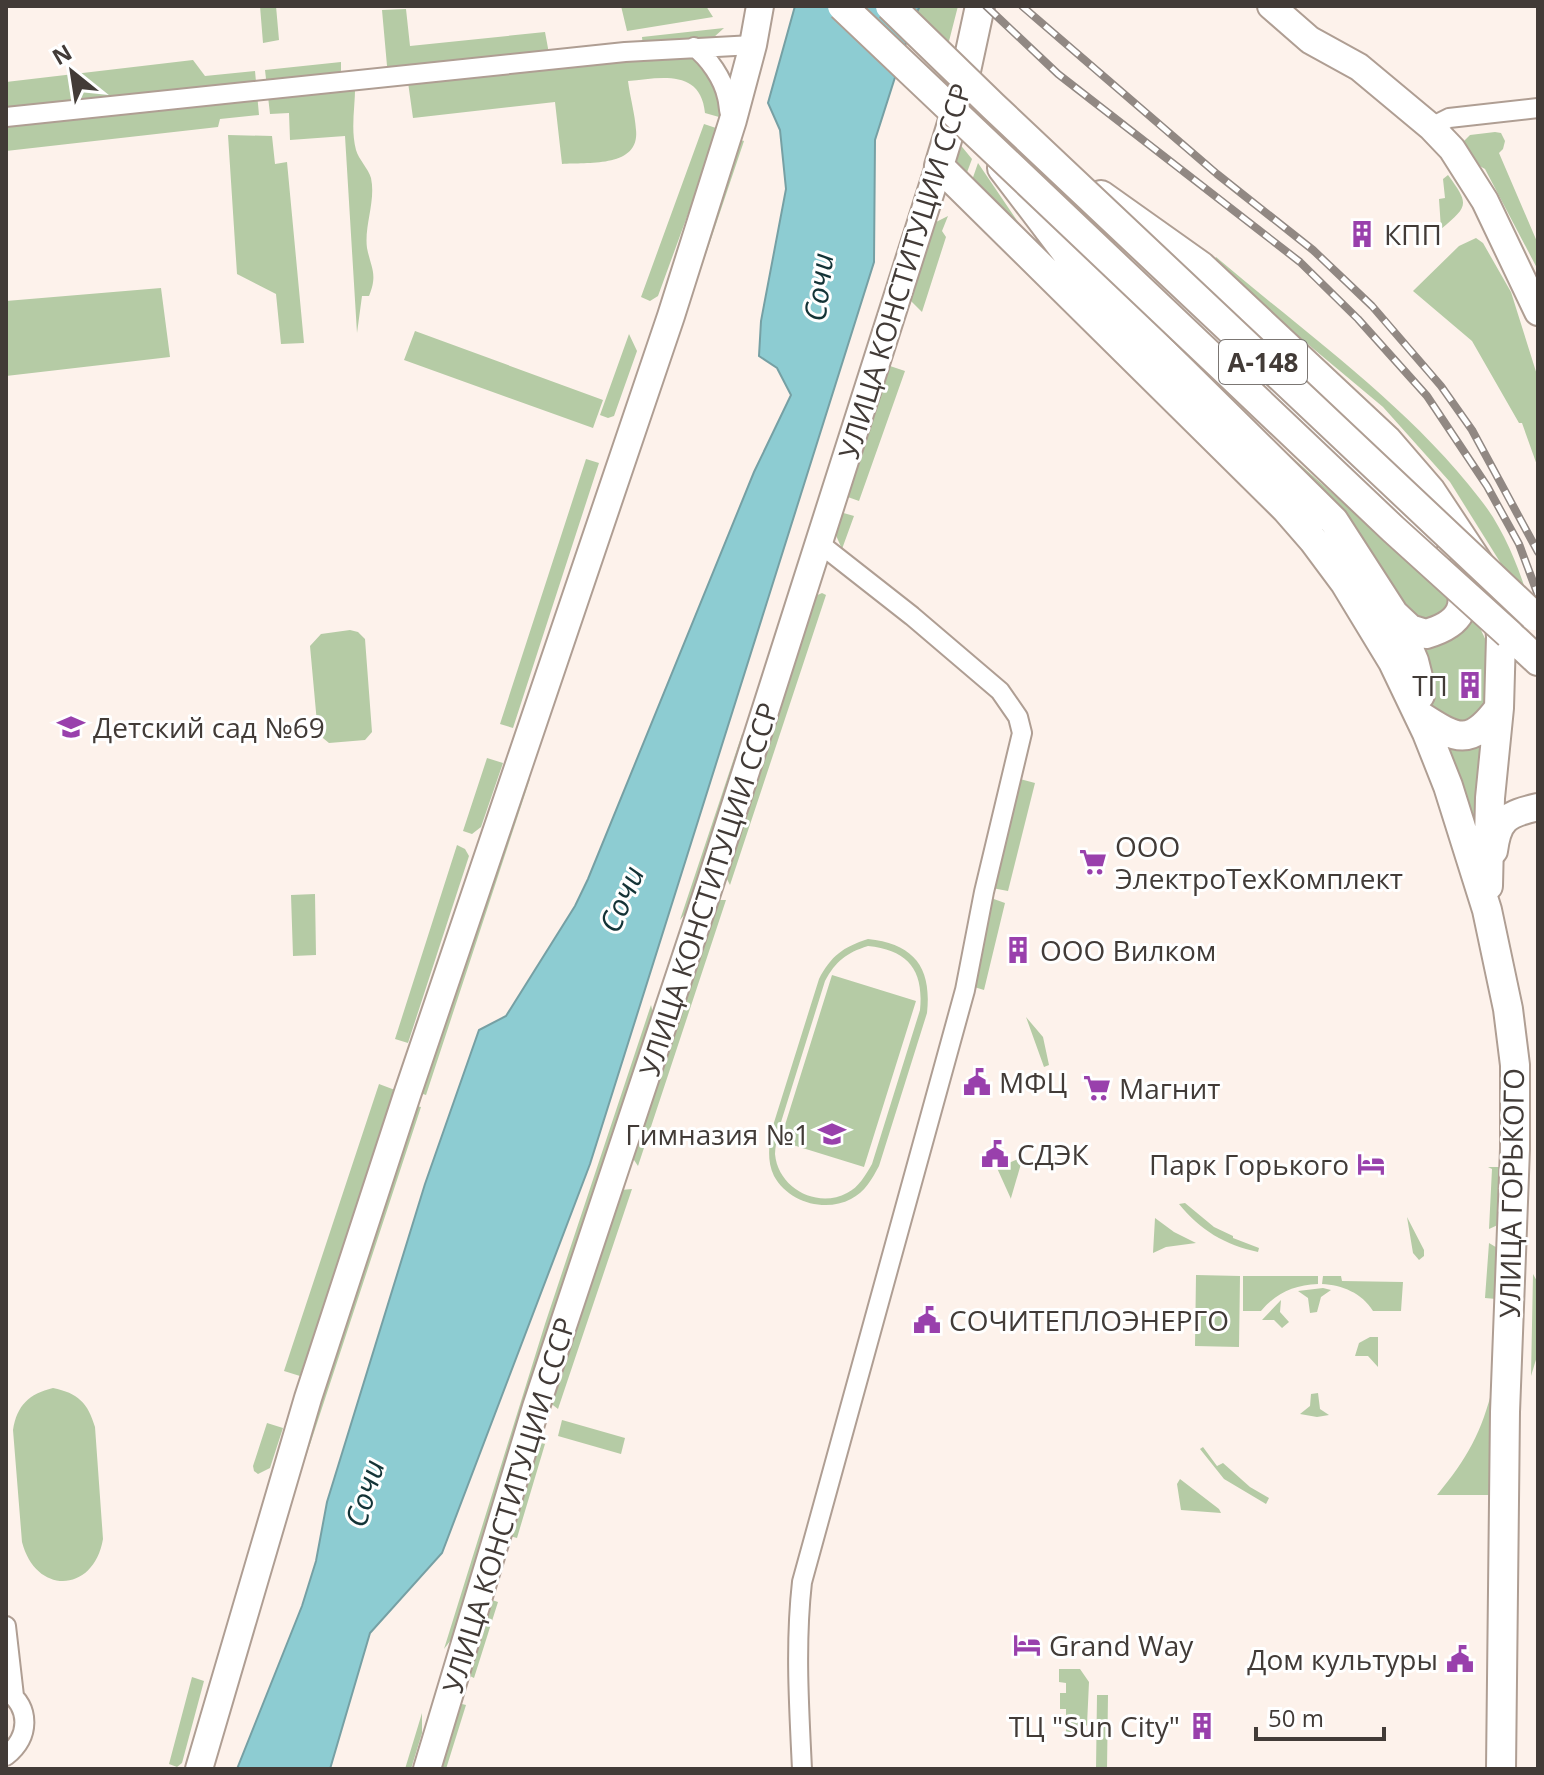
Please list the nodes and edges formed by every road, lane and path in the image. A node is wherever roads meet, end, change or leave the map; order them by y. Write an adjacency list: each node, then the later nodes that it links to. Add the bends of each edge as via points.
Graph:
1 (760, 6): 6 (main road)
2 (842, 6): 14 (main road, А-148, bridge)
3 (890, 6): 9 (main road, А-148, bridge)
4 (980, 6): 8 (main road, УЛИЦА КОНСТИТУЦИИ СССР)
5 (1271, 6): 13 (main road, via 1310,40 1359,67)
6 (753, 45): 7 (street); 12 (main road)
7 (694, 47): 11 (street); 12 (street, via 716,73)
8 (961, 94): 15 (main road, УЛИЦА КОНСТИТУЦИИ СССР); 18 (main road, А-148)
9 (993, 106): 19 (main road, А-148, bridge, via 1112,204 1201,266 1387,440 1455,524 1482,568); 21 (main road, А-148, bridge)
10 (1538, 108): 13 (street, via 1449,118)
11 (6, 117)
12 (733, 120): 32 (main road, via 308,1398)
13 (1431, 127): 16 (main road, via 1485,201)
14 (980, 139): 20 (main road, А-148, bridge, via 1078,268 1334,521); 22 (main road, А-148, bridge)
15 (939, 166): 17 (main road, УЛИЦА КОНСТИТУЦИИ СССР); 24 (main road, УЛИЦА ГОРЬКОГО, via 1313,540 1393,662)
16 (1538, 312)
17 (819, 543): 33 (main road, УЛИЦА КОНСТИТУЦИИ СССР, via 536,1407); 34 (street, via 1000,691 1022,733 965,990 802,1582)
18 (1447, 562): 19 (main road, А-148); 20 (main road, А-148, via 1464,594 1453,621 1426,634 1410,629)
19 (1499, 611): 23 (main road, УЛИЦА ГОРЬКОГО / А-148)
20 (1394, 614): 24 (main road, А-148, via 1420,685)
21 (1538, 620)
22 (1538, 661)
23 (1499, 708): 24 (main road, via 1481,728 1463,736 1453,736); 25 (main road, УЛИЦА ГОРЬКОГО)
24 (1419, 715): 28 (main road, УЛИЦА ГОРЬКОГО, via 1448,786)
25 (1493, 759): 26 (main road, via 1506,790 1520,796); 28 (main road, УЛИЦА ГОРЬКОГО)
26 (1538, 794)
27 (1538, 807): 28 (main road, via 1499,825)
28 (1487, 910): 35 (main road, УЛИЦА ГОРЬКОГО, via 1515,1065)
29 (6, 1626): 30 (street)
30 (10, 1693): 31 (street, via 21,1705 25,1727)
31 (6, 1756)
32 (199, 1769)
33 (427, 1769)
34 (802, 1769)
35 (1501, 1769)

